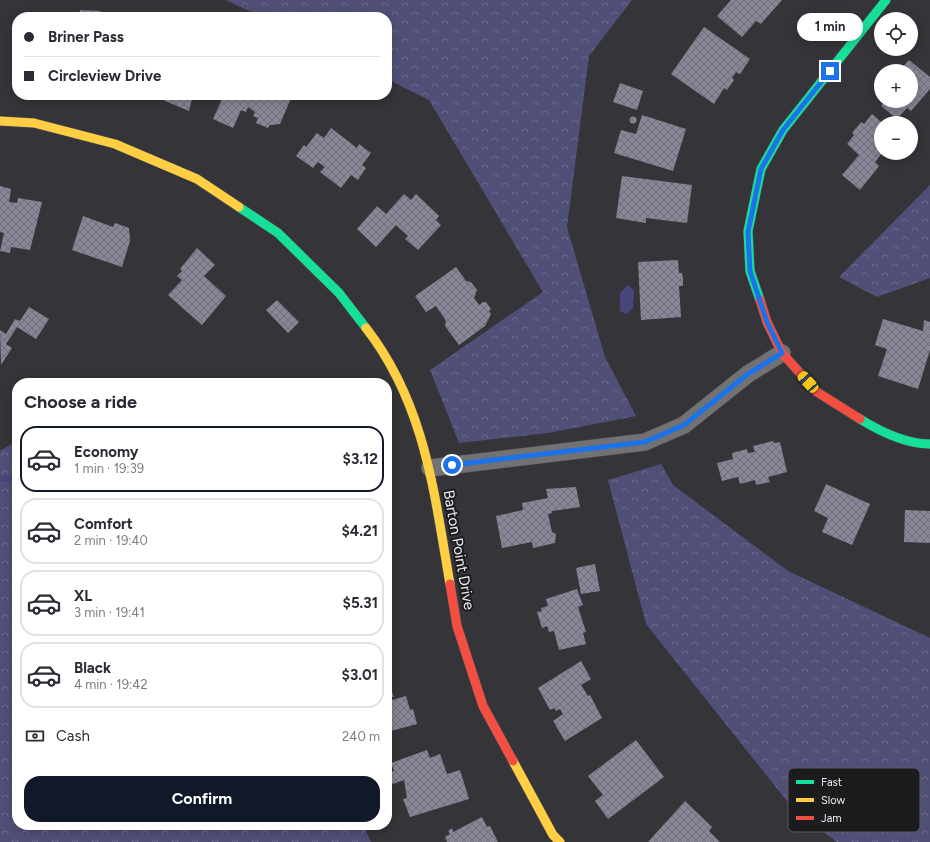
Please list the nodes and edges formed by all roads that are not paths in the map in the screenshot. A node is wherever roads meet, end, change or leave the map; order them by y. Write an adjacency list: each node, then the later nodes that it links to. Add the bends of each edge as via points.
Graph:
1 (886, 0): 3 (street, via 783,130 761,169 748,232 750,271 767,322)
2 (0, 121): 5 (street, Barton Point Drive, via 34,123 115,144 197,179 278,233 339,293 384,351 414,413)
3 (782, 353): 4 (street, via 817,392 874,428 915,444); 5 (street, via 748,374 684,425 645,442)
4 (930, 444)
5 (430, 468): 6 (street, Barton Point Drive, via 457,626 483,706 534,802 553,835)
6 (560, 842)

